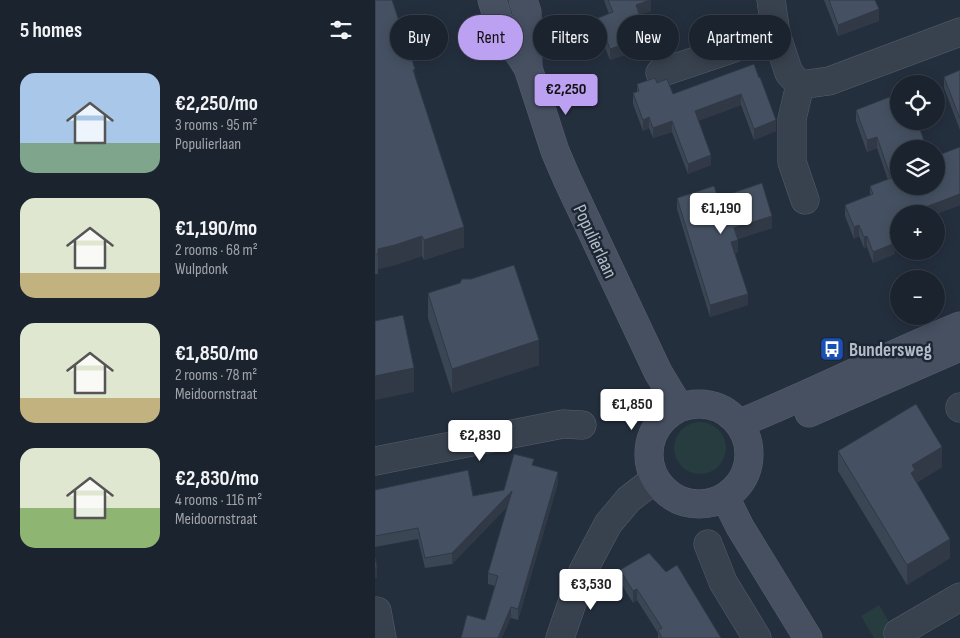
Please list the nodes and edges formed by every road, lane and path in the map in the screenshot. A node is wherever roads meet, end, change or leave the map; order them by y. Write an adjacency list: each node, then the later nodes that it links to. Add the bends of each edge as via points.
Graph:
1 (492, 0): 8 (street, Populierlaan, via 499,22)
2 (523, 0): 8 (street, Populierlaan, via 527,12)
3 (771, 0): 4 (street)
4 (773, 15)
5 (960, 32): 10 (street, via 829,81)
6 (697, 60): 9 (street)
7 (785, 60): 10 (street, via 789,72)
8 (528, 68): 14 (street, Populierlaan, via 561,165 658,372)
9 (660, 72)
10 (800, 85): 11 (street, via 792,119 792,162)
11 (805, 200)
12 (960, 326): 16 (street, via 773,409)
13 (960, 347): 16 (street)
14 (679, 407): 16 (street, via 695,403 712,405 727,412); 18 (street, via 654,430 649,446 649,463)
15 (582, 425): 17 (street, via 563,424)
16 (744, 432): 19 (street, via 750,456 746,473 738,487)
17 (375, 461)
18 (655, 479): 19 (street, via 679,500 694,504 710,503); 25 (street, via 629,499 608,524 583,571)
19 (725, 497): 27 (street)
20 (708, 544): 26 (street, via 723,582)
21 (960, 597): 23 (street)
22 (377, 611): 24 (street)
23 (898, 633)
24 (382, 638)
25 (560, 638)
26 (757, 638)
27 (808, 638)

